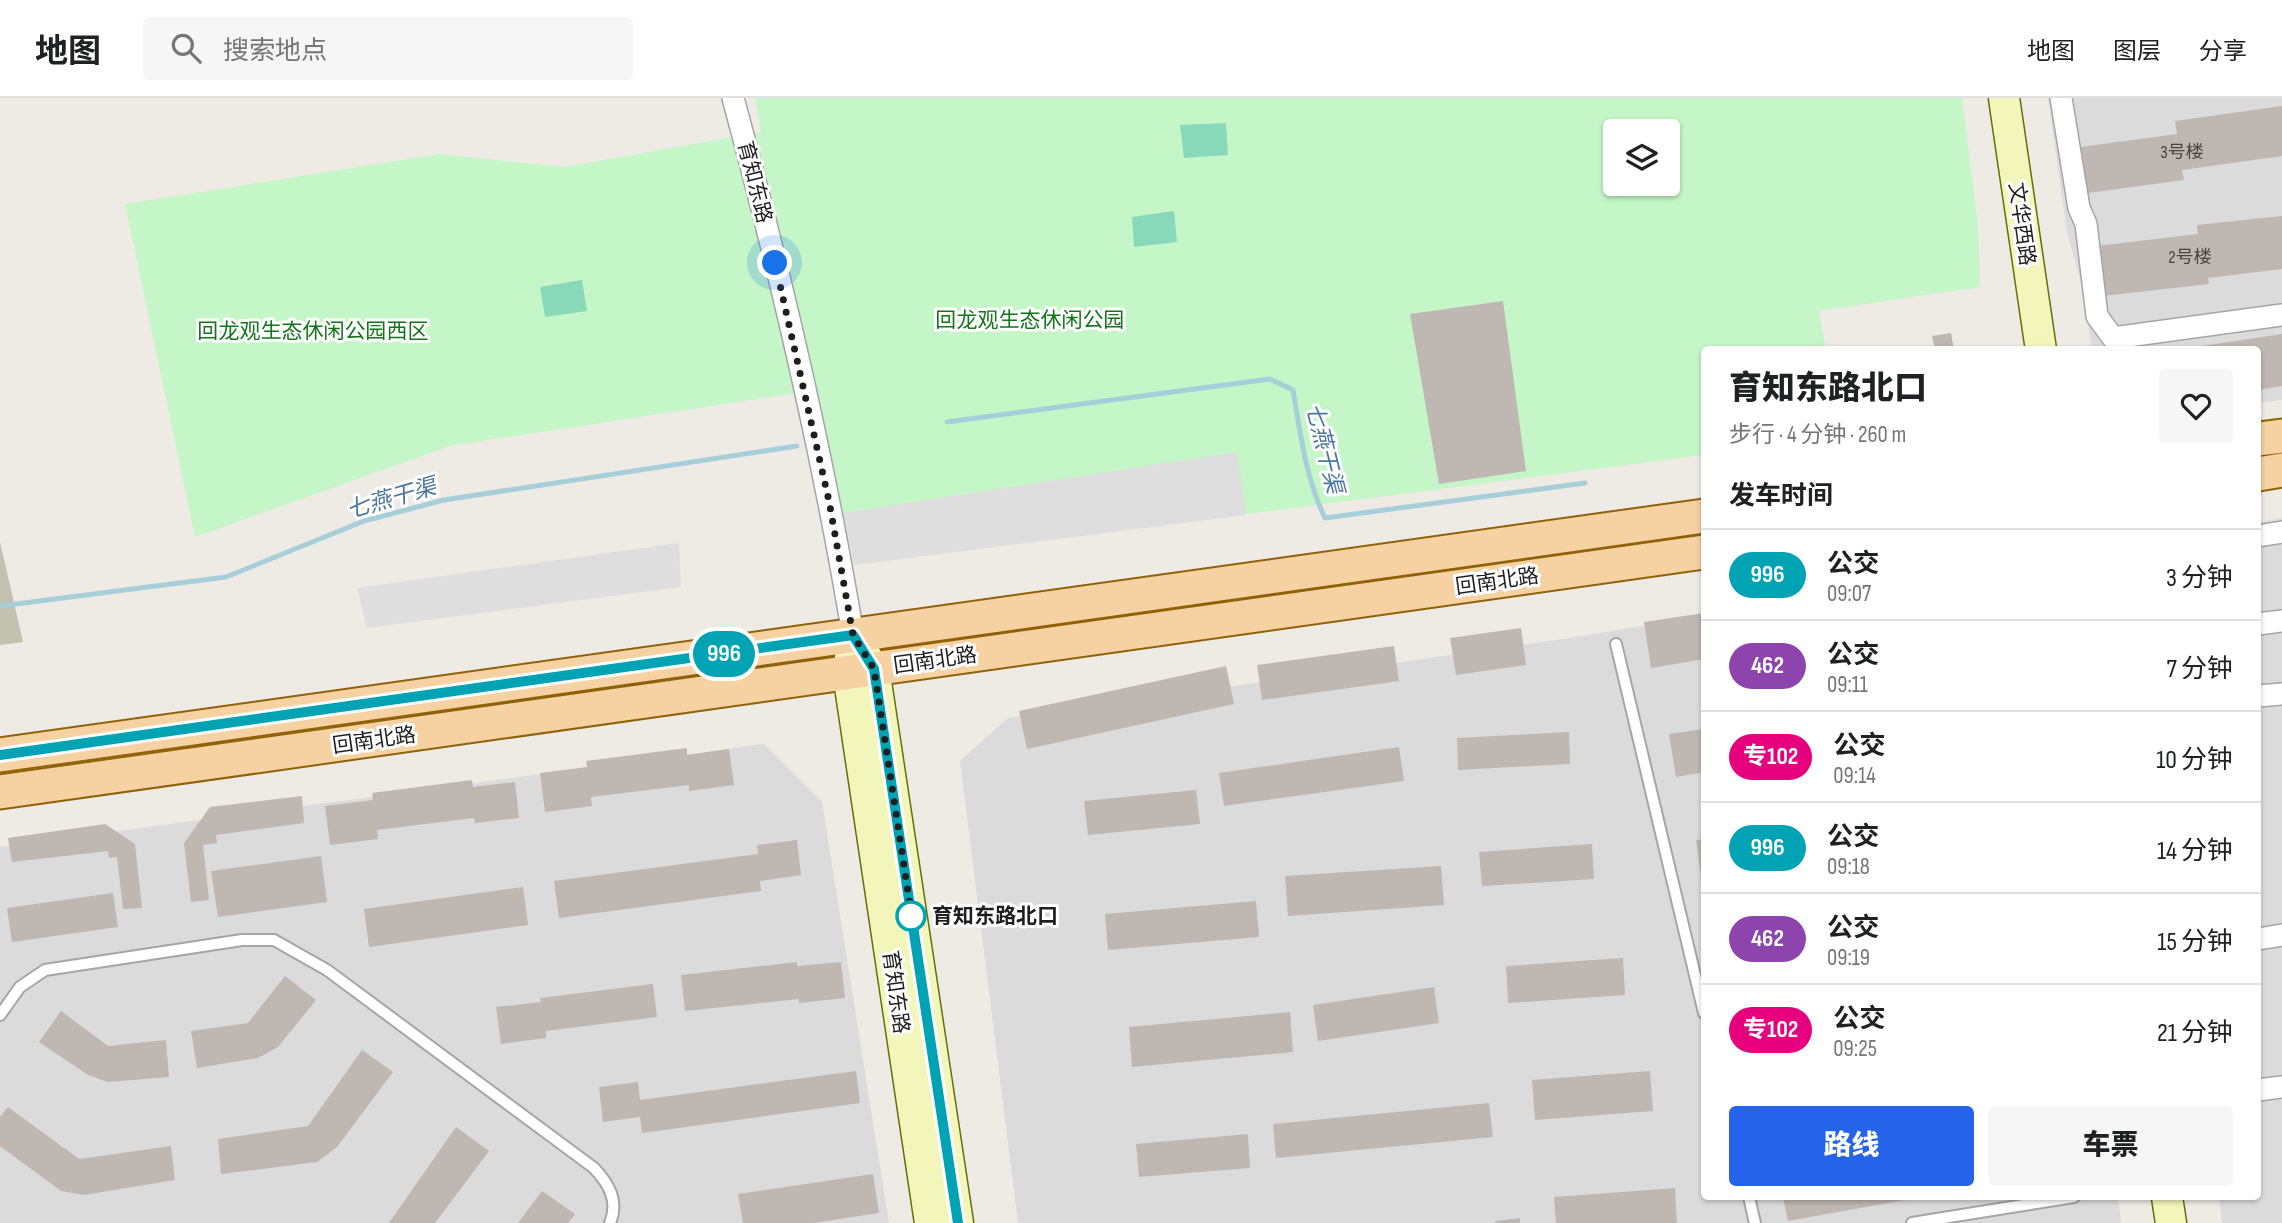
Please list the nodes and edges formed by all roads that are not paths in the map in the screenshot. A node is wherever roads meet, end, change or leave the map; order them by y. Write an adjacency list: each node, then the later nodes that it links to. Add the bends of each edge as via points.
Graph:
1 (733, 98): 16 (street, 育知东路, via 806,395)
2 (2004, 98): 5 (main road, 文华西路)
3 (2061, 98): 4 (street, via 2078,208 2086,224 2097,316 2113,338)
4 (2282, 315)
5 (2040, 346)
6 (2282, 436): 7 (main road)
7 (2261, 439)
8 (2282, 470): 9 (main road)
9 (2261, 474)
10 (1701, 516): 16 (main road, 回南北路)
11 (2282, 532): 12 (street)
12 (2261, 536)
13 (1701, 552): 18 (main road, 回南北路)
14 (2282, 621): 15 (street)
15 (2261, 624)
16 (853, 635): 18 (main road, 育知东路); 21 (main road, 回南北路)
17 (1616, 644): 25 (lane)
18 (861, 671): 22 (main road, 回南北路); 33 (main road, 育知东路); 34 (main road, 育知东路)
19 (2282, 694): 20 (street)
20 (2261, 696)
21 (0, 755)
22 (0, 792)
23 (2282, 935): 24 (street)
24 (2261, 938)
25 (1701, 1000)
26 (0, 1015): 32 (lane, via 20,987 45,970 242,940 274,940 327,970 594,1168 607,1182 615,1204)
27 (2282, 1087): 28 (street)
28 (2261, 1090)
29 (1750, 1200): 35 (lane)
30 (2055, 1200): 36 (lane)
31 (2167, 1200): 37 (main road)
32 (610, 1223)
33 (930, 1223)
34 (958, 1223)
35 (1755, 1223)
36 (1912, 1223)
37 (2171, 1223)

